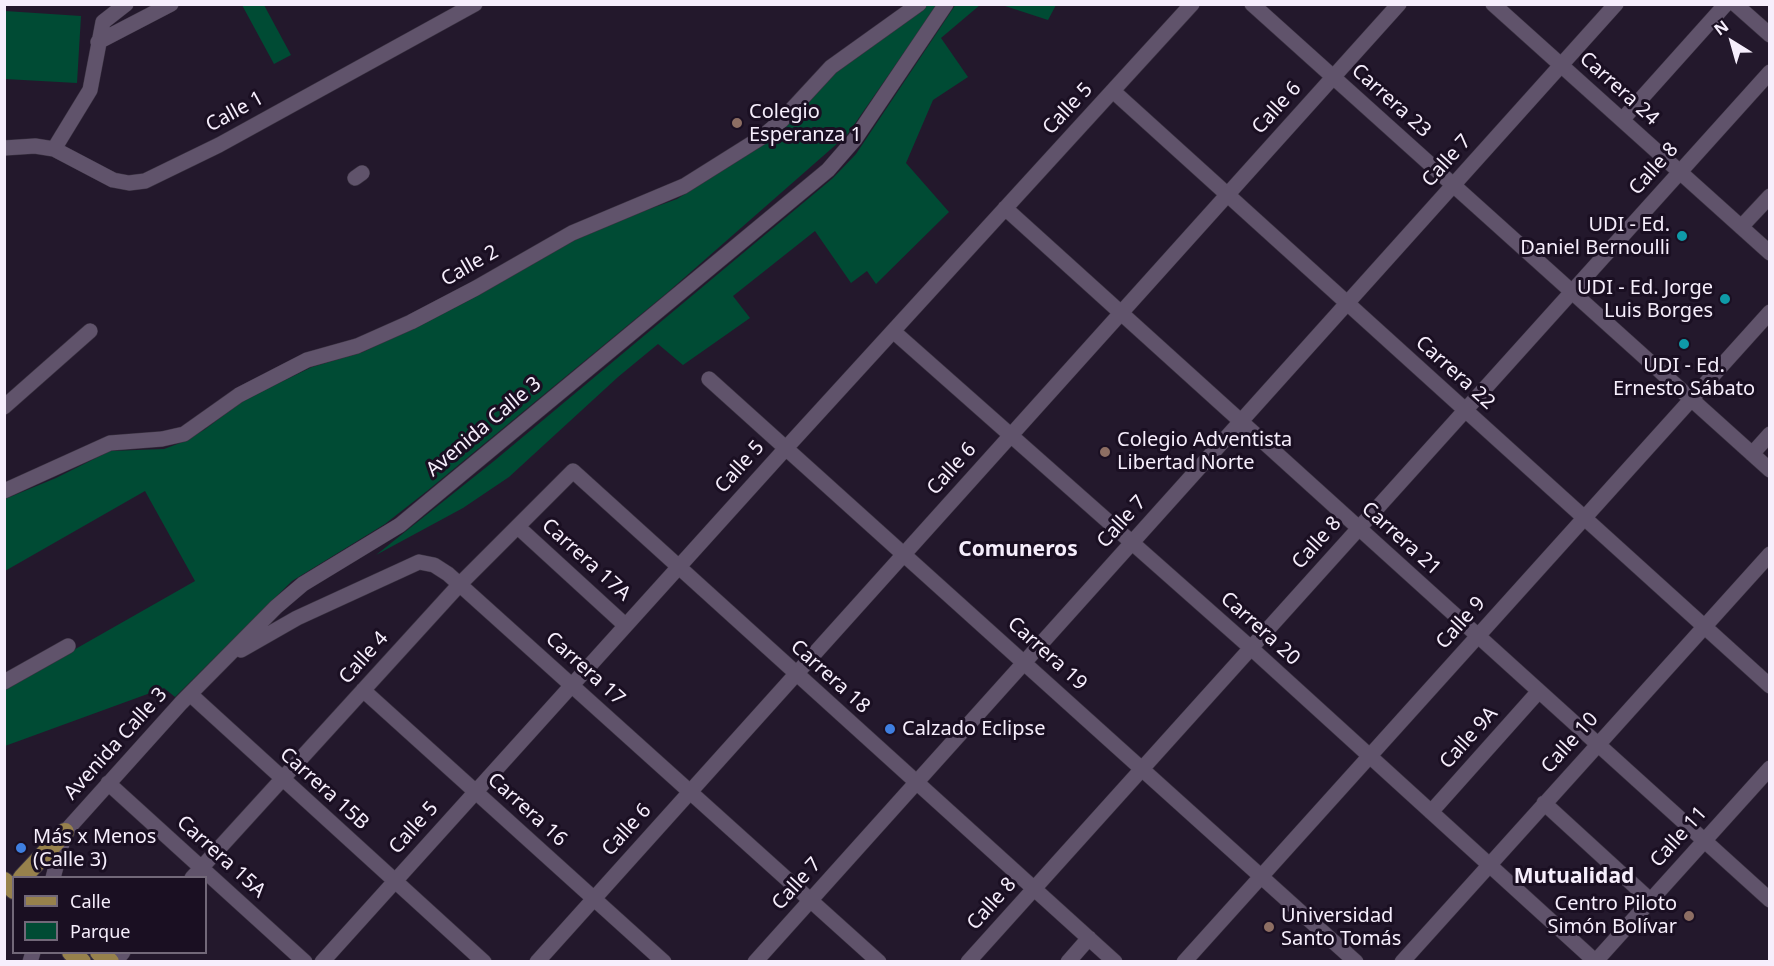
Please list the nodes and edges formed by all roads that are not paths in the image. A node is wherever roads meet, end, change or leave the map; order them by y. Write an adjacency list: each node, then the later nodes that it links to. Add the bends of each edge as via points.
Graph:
1 (126, 4): 14 (street, via 103,22)
2 (171, 4): 14 (street)
3 (474, 4): 21 (street, Calle 1, via 219,145 145,181 113,180)
4 (919, 4): 46 (street, Calle 2, via 831,67 783,120 762,137 684,186 573,233 411,322 357,346 307,360 238,395 184,434 110,443)
5 (946, 4): 60 (street, Avenida Calle 3, via 855,139 828,170 400,525 289,596)
6 (1192, 4): 18 (street, Calle 5)
7 (1252, 4): 17 (street, Carrera 23)
8 (1399, 4): 17 (street, Calle 6)
9 (1493, 4): 15 (street, Carrera 24)
10 (1616, 4): 15 (street, Calle 7)
11 (1726, 4): 19 (street)
12 (1735, 4): 13 (street)
13 (1770, 35)
14 (98, 42): 21 (street, via 90,90)
15 (1561, 66): 19 (street, Carrera 24); 23 (street, Calle 7)
16 (1770, 72): 22 (street, Calle 8)
17 (1333, 77): 23 (street, Carrera 23); 24 (street, Calle 6)
18 (1113, 91): 24 (street, Carrera 22); 26 (street, Calle 5)
19 (1622, 120): 22 (street, Carrera 24)
20 (4, 148): 21 (street, Calle 1)
21 (54, 149)
22 (1680, 172): 27 (street, Carrera 24); 29 (street, Calle 8)
23 (1453, 186): 29 (street, Carrera 23); 30 (street, Calle 7)
24 (1227, 195): 30 (street, Carrera 22); 32 (street, Calle 6)
25 (1770, 196): 27 (street)
26 (1005, 208): 32 (street, Carrera 21); 34 (street, Calle 5)
27 (1741, 227): 28 (street, Carrera 24)
28 (1770, 253)
29 (1572, 292): 36 (street, Carrera 23); 38 (street, Calle 8)
30 (1347, 303): 38 (street, Carrera 22); 39 (street, Calle 7)
31 (1770, 312): 36 (street, Calle 9)
32 (1121, 313): 39 (street, Carrera 21); 41 (street, Calle 6)
33 (90, 331): 37 (street)
34 (893, 331): 41 (street, Carrera 20); 42 (street, Calle 5)
35 (709, 379): 42 (street, Carrera 19)
36 (1691, 399): 43 (street, Carrera 23); 47 (street, Calle 9)
37 (4, 406)
38 (1465, 410): 47 (street, Carrera 22); 49 (street, Calle 8)
39 (1241, 422): 49 (street, Carrera 21); 50 (street, Calle 7)
40 (1770, 434): 43 (street)
41 (1011, 436): 50 (street, Carrera 20); 51 (street, Calle 6)
42 (787, 447): 51 (street, Carrera 19); 53 (street, Calle 5)
43 (1752, 454): 44 (street, Carrera 23)
44 (1770, 470)
45 (573, 471): 48 (street, Calle 4); 53 (street, Carrera 18)
46 (4, 491)
47 (1584, 518): 56 (street, Carrera 22); 57 (street, Calle 9)
48 (518, 527): 54 (street, Calle 4); 55 (street, Carrera 17A)
49 (1359, 528): 57 (street, Carrera 21); 59 (street, Calle 8)
50 (1131, 543): 59 (street, Carrera 20); 61 (street, Calle 7)
51 (905, 553): 61 (street, Carrera 19); 62 (street, Calle 6)
52 (1770, 554): 56 (street, Calle 10)
53 (677, 568): 55 (street, Calle 5); 62 (street, Carrera 18)
54 (460, 584): 60 (street, Carrera 17, via 434,565 419,562 297,618); 64 (street, Carrera 17); 66 (street, Calle 4)
55 (625, 625): 64 (street, Calle 5)
56 (1704, 627): 65 (street, Carrera 22); 69 (street, Calle 10)
57 (1477, 636): 67 (street, Carrera 21); 70 (street, Calle 9)
58 (68, 646): 63 (street)
59 (1251, 648): 70 (street, Carrera 20); 71 (street, Calle 8)
60 (225, 659): 68 (street, Avenida Calle 3)
61 (1025, 662): 71 (street, Carrera 19); 75 (street, Calle 7)
62 (796, 674): 75 (street, Carrera 18); 77 (street, Calle 6)
63 (4, 682)
64 (571, 685): 76 (street, Calle 5); 77 (street, Carrera 17)
65 (1770, 686)
66 (363, 690): 73 (street, Calle 4); 76 (street, Carrera 16)
67 (1539, 692): 69 (street, Carrera 21); 79 (street, Calle 9A)
68 (190, 694): 73 (street, Carrera 15B); 74 (street, Avenida Calle 3)
69 (1597, 744): 78 (street, Calle 10); 81 (street, Carrera 21)
70 (1369, 756): 79 (street, Carrera 20); 84 (street, Calle 9)
71 (1143, 768): 84 (street, Carrera 19); 89 (street, Calle 8)
72 (1770, 768): 81 (street, Calle 11)
73 (282, 779): 83 (street, Calle 4); 88 (street, Carrera 15B)
74 (108, 783): 80 (street, Avenida Calle 3); 83 (street, Carrera 15A)
75 (916, 783): 89 (street, Carrera 18); 91 (street, Calle 7)
76 (475, 792): 88 (street, Calle 5); 90 (street, Carrera 16)
77 (690, 792): 90 (street, Calle 6); 91 (street, Carrera 17)
78 (1544, 803): 82 (street, Calle 10); 92 (street)
79 (1431, 812): 82 (street, Carrera 20)
80 (64, 832): 85 (main road); 86 (street, Avenida Calle 3)
81 (1704, 840): 92 (street, Calle 11); 93 (street, Carrera 21)
82 (1489, 864): 95 (street, Carrera 20); 108 (street, Calle 10)
83 (196, 872)
84 (1261, 875): 106 (street, Calle 9); 107 (street, Carrera 19)
85 (22, 876)
86 (53, 876)
87 (207, 881): 96 (street, Carrera 15A)
88 (394, 881): 97 (street, Calle 5); 98 (street, Carrera 15B)
89 (1034, 889): 94 (street, Carrera 18); 103 (street, Calle 8)
90 (594, 898): 99 (street, Calle 6); 100 (street, Carrera 16)
91 (810, 900): 101 (street, Calle 7); 102 (street, Carrera 17)
92 (1650, 900): 95 (street, Calle 11)
93 (1770, 900)
94 (1089, 938): 104 (street); 105 (street, Carrera 18)
95 (1595, 961)
96 (306, 962)
97 (322, 962)
98 (484, 962)
99 (537, 962)
100 (664, 962)
101 (755, 962)
102 (879, 962)
103 (968, 962)
104 (1068, 962)
105 (1115, 962)
106 (1184, 962)
107 (1356, 962)
108 (1401, 962)

